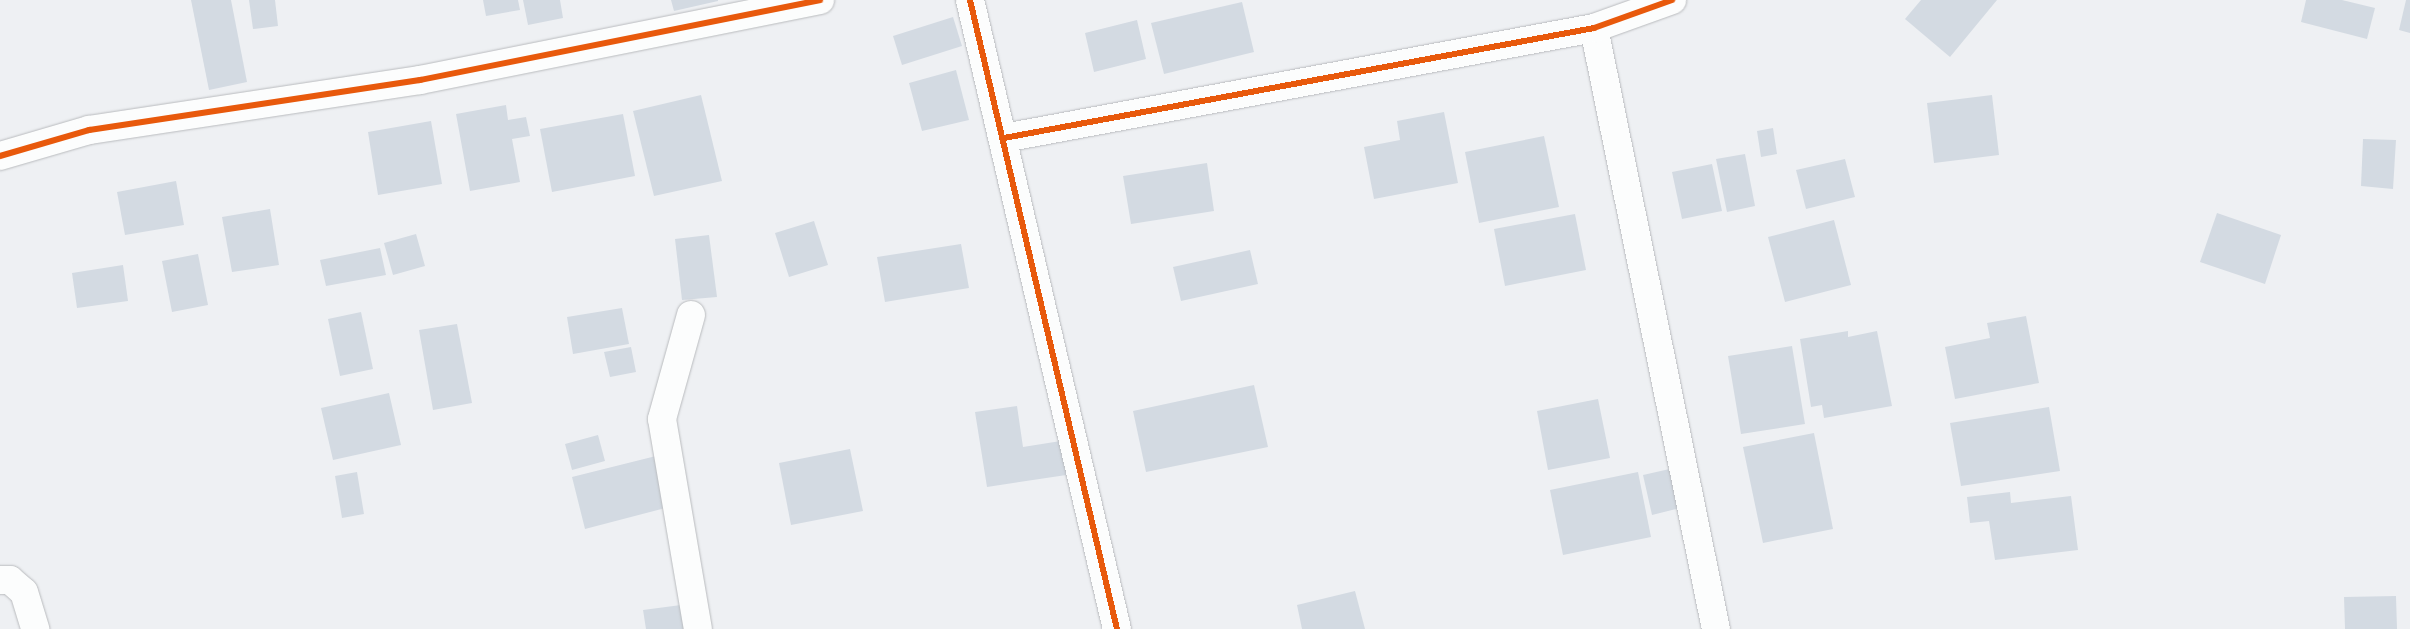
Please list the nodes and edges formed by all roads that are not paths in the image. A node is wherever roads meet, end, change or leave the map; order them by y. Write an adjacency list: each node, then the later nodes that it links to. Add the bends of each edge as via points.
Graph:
1 (820, 0): 6 (street, via 420,80 89,130)
2 (970, 0): 5 (street)
3 (1672, 0): 4 (street)
4 (1594, 28): 5 (street); 12 (street)
5 (1004, 138): 11 (street)
6 (0, 156)
7 (691, 315): 10 (street, via 662,419)
8 (0, 580): 9 (street, via 10,580 24,592)
9 (36, 629)
10 (698, 629)
11 (1118, 629)
12 (1716, 629)

